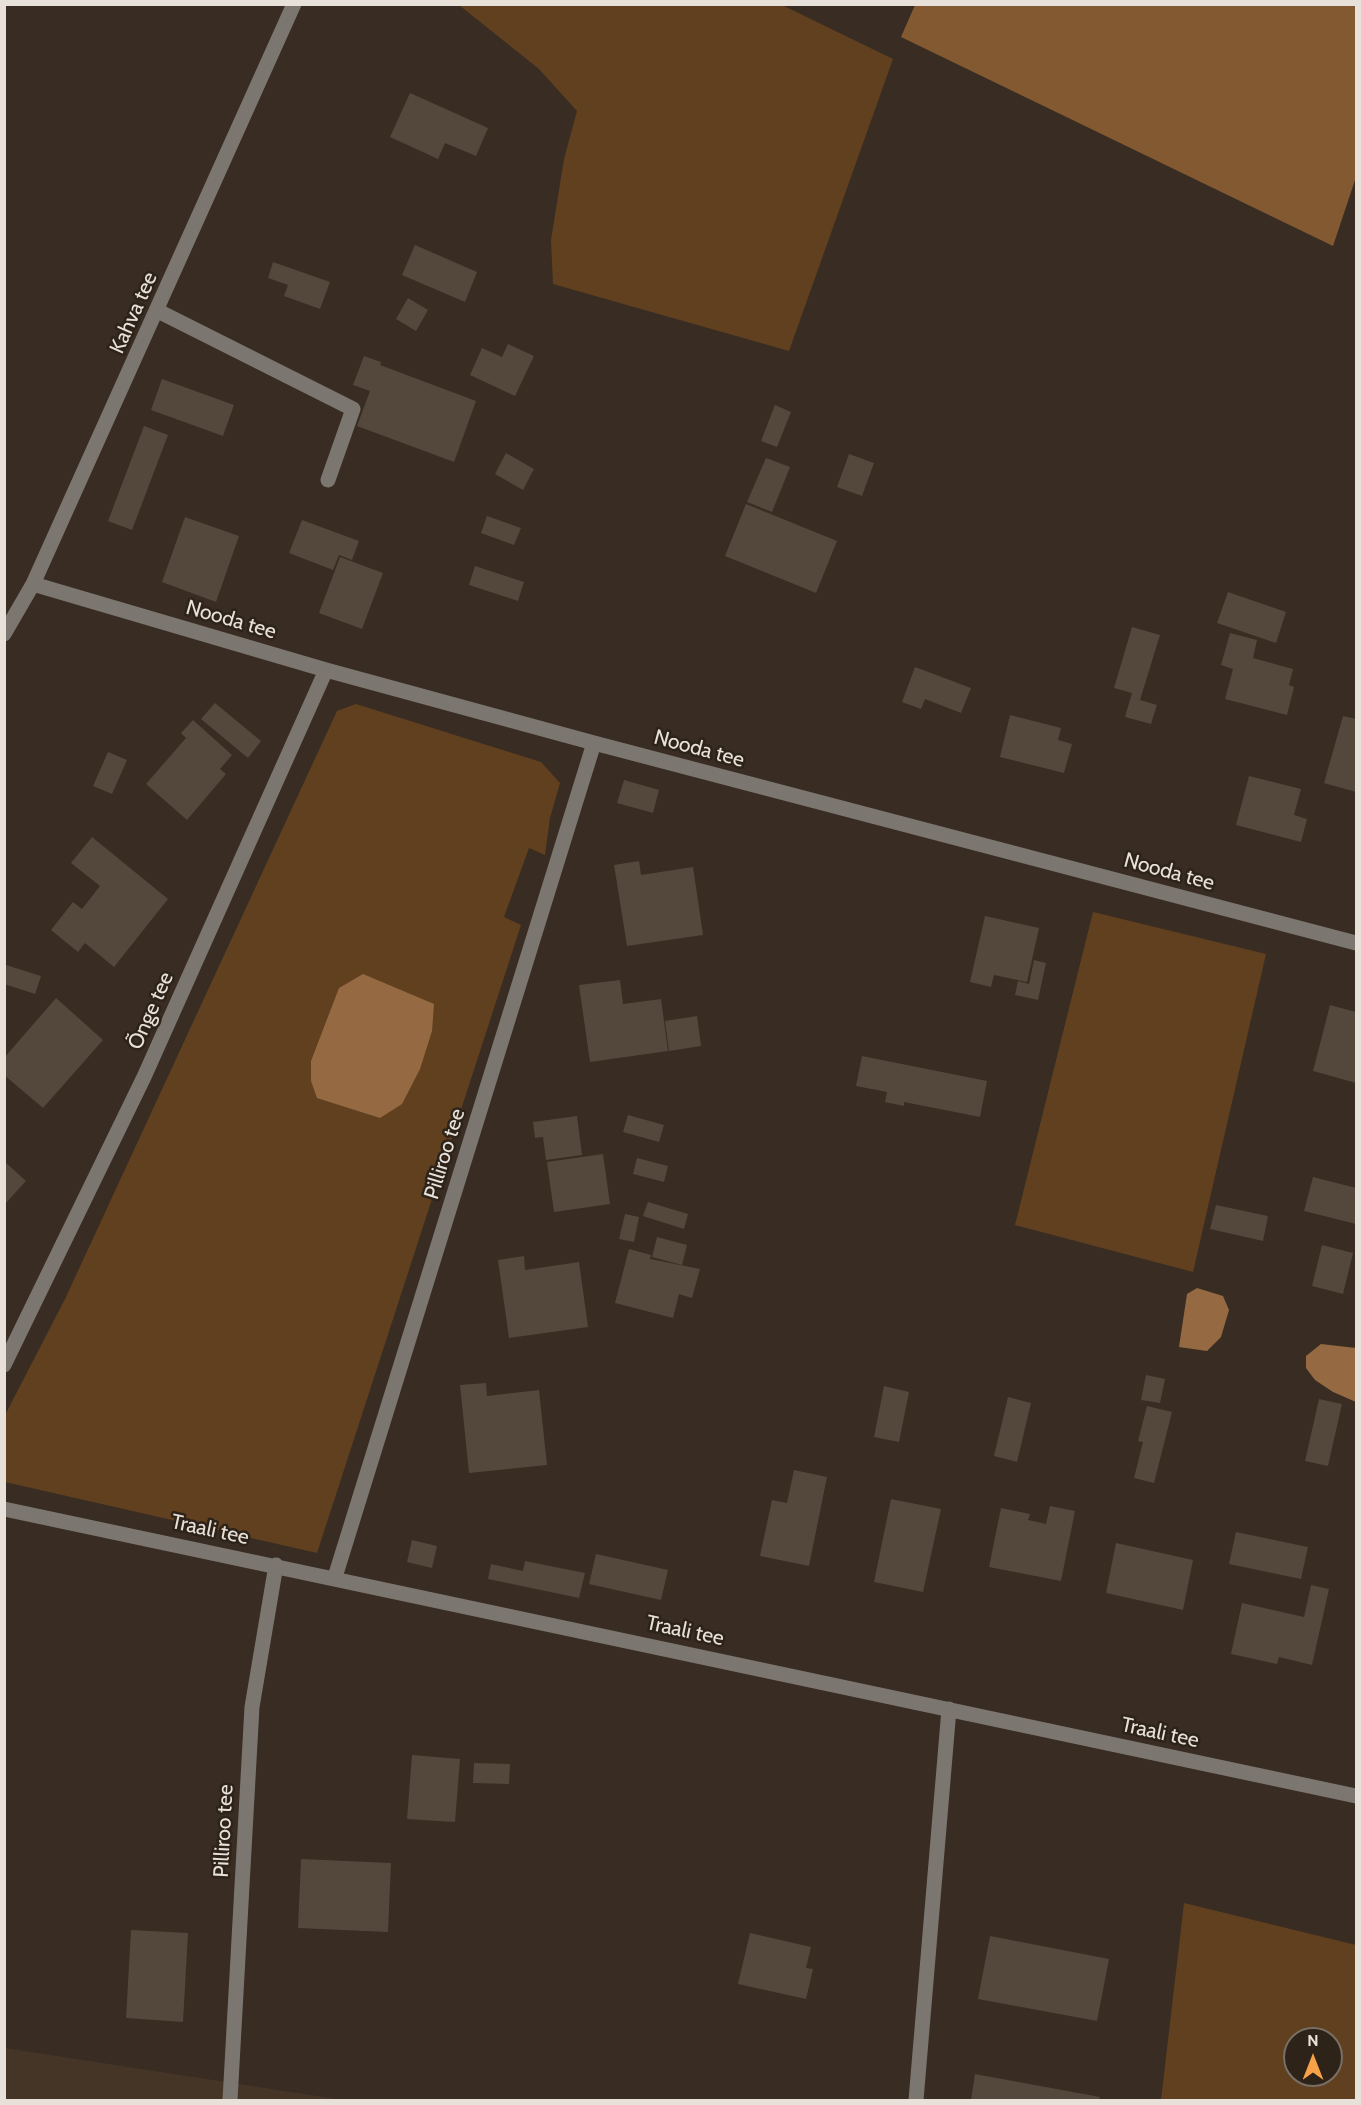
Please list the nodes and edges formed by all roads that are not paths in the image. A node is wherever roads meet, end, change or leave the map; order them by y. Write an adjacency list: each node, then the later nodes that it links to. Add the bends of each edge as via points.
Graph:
1 (294, 4): 2 (street, Kahva tee)
2 (158, 311): 3 (street, via 353,409); 4 (street, Kahva tee)
3 (328, 480)
4 (33, 584): 5 (street, Kahva tee); 6 (street, Nooda tee)
5 (4, 634)
6 (326, 670): 7 (street, Nooda tee); 9 (street, Õnge tee, via 144,1077)
7 (594, 743): 8 (street, Nooda tee); 12 (street, Pilliroo tee)
8 (1356, 943)
9 (4, 1365)
10 (4, 1509): 11 (street, Traali tee)
11 (276, 1565): 12 (street, Traali tee); 15 (street, Pilliroo tee, via 252,1707)
12 (335, 1577): 13 (street, Traali tee)
13 (949, 1709): 14 (street, Traali tee); 16 (street)
14 (1356, 1796)
15 (230, 2100)
16 (916, 2100)

